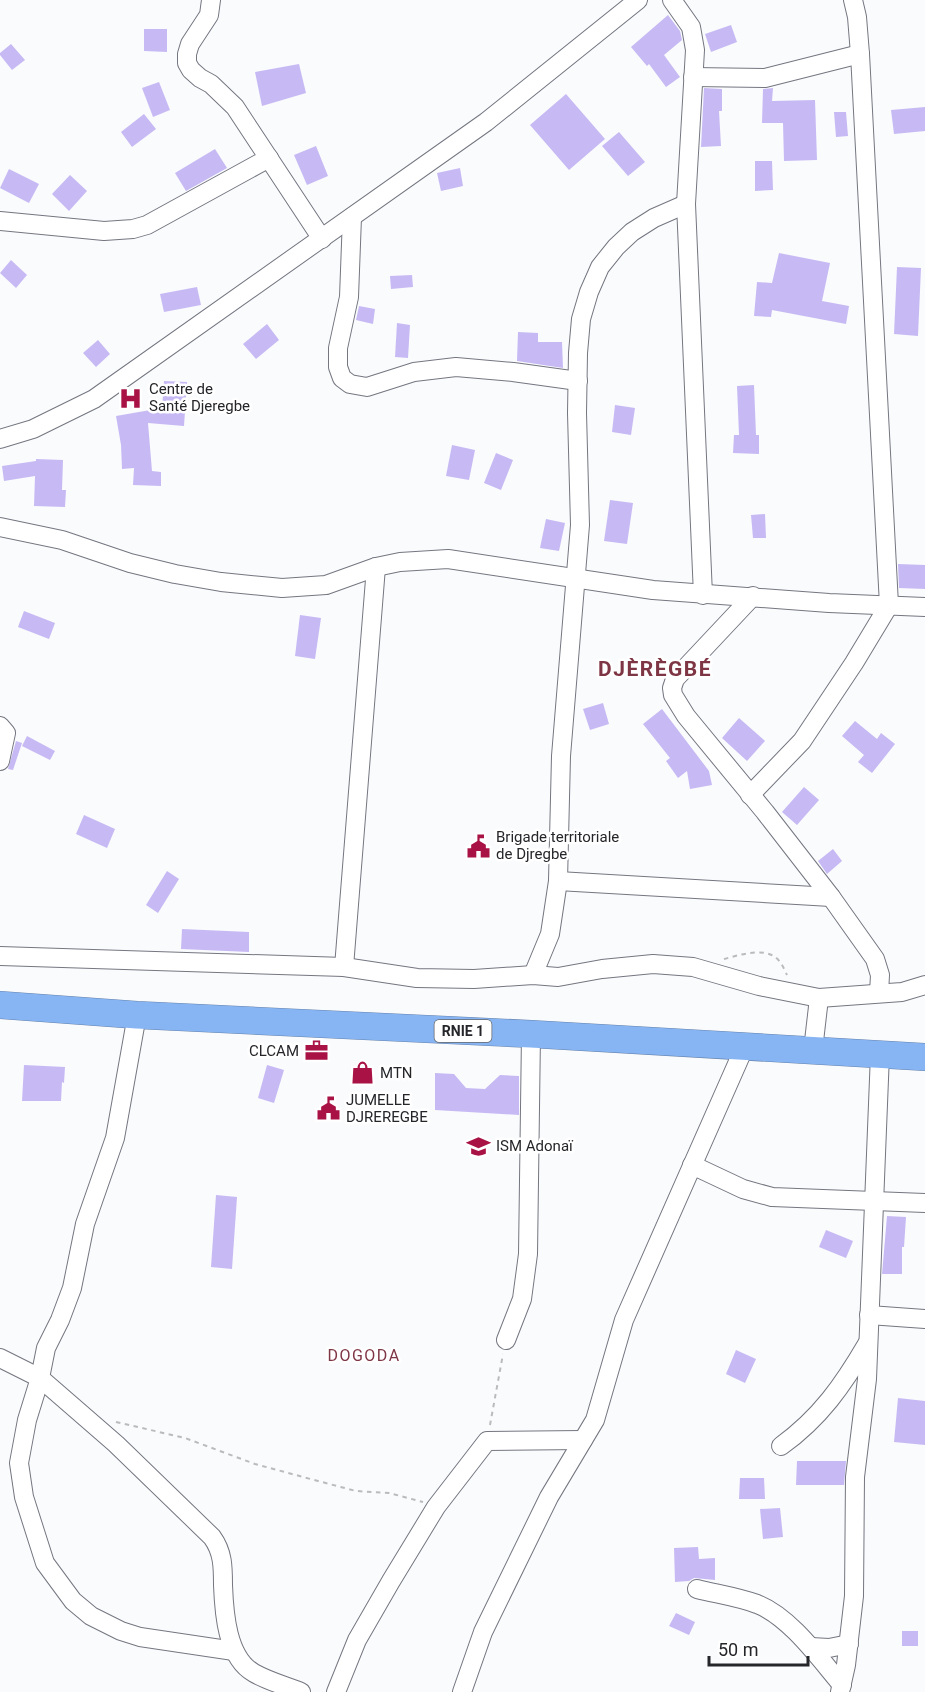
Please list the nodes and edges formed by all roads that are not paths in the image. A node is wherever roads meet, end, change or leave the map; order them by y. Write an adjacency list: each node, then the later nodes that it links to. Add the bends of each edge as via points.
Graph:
1 (211, 0): 7 (street, via 209,15 190,44 187,63 235,106)
2 (638, 0): 9 (street, via 486,122)
3 (672, 0): 6 (street, via 691,27 695,50)
4 (854, 0): 5 (street)
5 (860, 54): 6 (street, via 765,78); 19 (street)
6 (693, 76): 8 (street)
7 (269, 158): 10 (street, via 133,229 104,231); 11 (street)
8 (686, 204): 12 (street, via 632,232 600,267 588,292 582,319); 17 (street)
9 (352, 217): 11 (street); 12 (street, via 349,297 338,348 338,367 342,378 350,384 367,387 414,372 456,367)
10 (0, 221)
11 (322, 239): 13 (street, via 94,399 33,429)
12 (578, 381): 16 (street, via 580,525)
13 (0, 439)
14 (0, 527): 15 (street, via 62,540 130,563 221,582 311,587)
15 (376, 567): 16 (street, via 424,559 448,560); 27 (street)
16 (574, 578): 17 (street); 24 (street, via 561,756)
17 (704, 595): 18 (street)
18 (753, 596): 19 (street); 23 (street, via 675,679 672,688 686,716)
19 (889, 605): 20 (street); 23 (street, via 802,741)
20 (925, 607)
21 (0, 726): 22 (street, via 6,733)
22 (0, 761)
23 (750, 795): 25 (street)
24 (558, 881): 25 (street); 28 (street, via 550,934)
25 (831, 897): 30 (street, via 875,959 880,975)
26 (0, 956): 27 (street)
27 (344, 967): 28 (street, via 417,978)
28 (533, 975): 31 (street, via 558,977 653,964 693,967)
29 (925, 985): 30 (street)
30 (879, 993): 31 (street)
31 (819, 998): 36 (street)
32 (0, 1005): 33 (highway, RNIE 1)
33 (137, 1015): 34 (highway, RNIE 1); 47 (street, via 116,1138 85,1224 72,1288 46,1348)
34 (531, 1034): 35 (highway, RNIE 1); 44 (street, via 528,1254 522,1299)
35 (745, 1047): 36 (highway, RNIE 1); 39 (street)
36 (813, 1050): 37 (highway, RNIE 1)
37 (880, 1054): 38 (highway, RNIE 1); 40 (street)
38 (925, 1057)
39 (692, 1165): 40 (street, via 743,1189 772,1197); 48 (street, via 624,1320 595,1420)
40 (874, 1200): 41 (street); 42 (street)
41 (925, 1203)
42 (869, 1315): 43 (street); 45 (street)
43 (925, 1319)
44 (506, 1340)
45 (868, 1343): 49 (street, via 848,1378 820,1413); 51 (street, via 855,1477 854,1596)
46 (0, 1358): 47 (street)
47 (40, 1378): 53 (street, via 116,1444 219,1546); 53 (street, via 19,1463 24,1497 45,1563 73,1601 91,1616 121,1631)
48 (583, 1440): 56 (street, via 487,1441 436,1507 357,1640); 57 (street, via 549,1497 483,1632)
49 (781, 1446)
50 (698, 1589): 52 (street, via 757,1604 777,1615)
51 (849, 1644): 52 (street); 54 (street)
52 (811, 1647): 54 (street)
53 (234, 1651): 55 (street, via 238,1660 254,1673)
54 (841, 1688)
55 (301, 1692)
56 (336, 1692)
57 (462, 1692)

